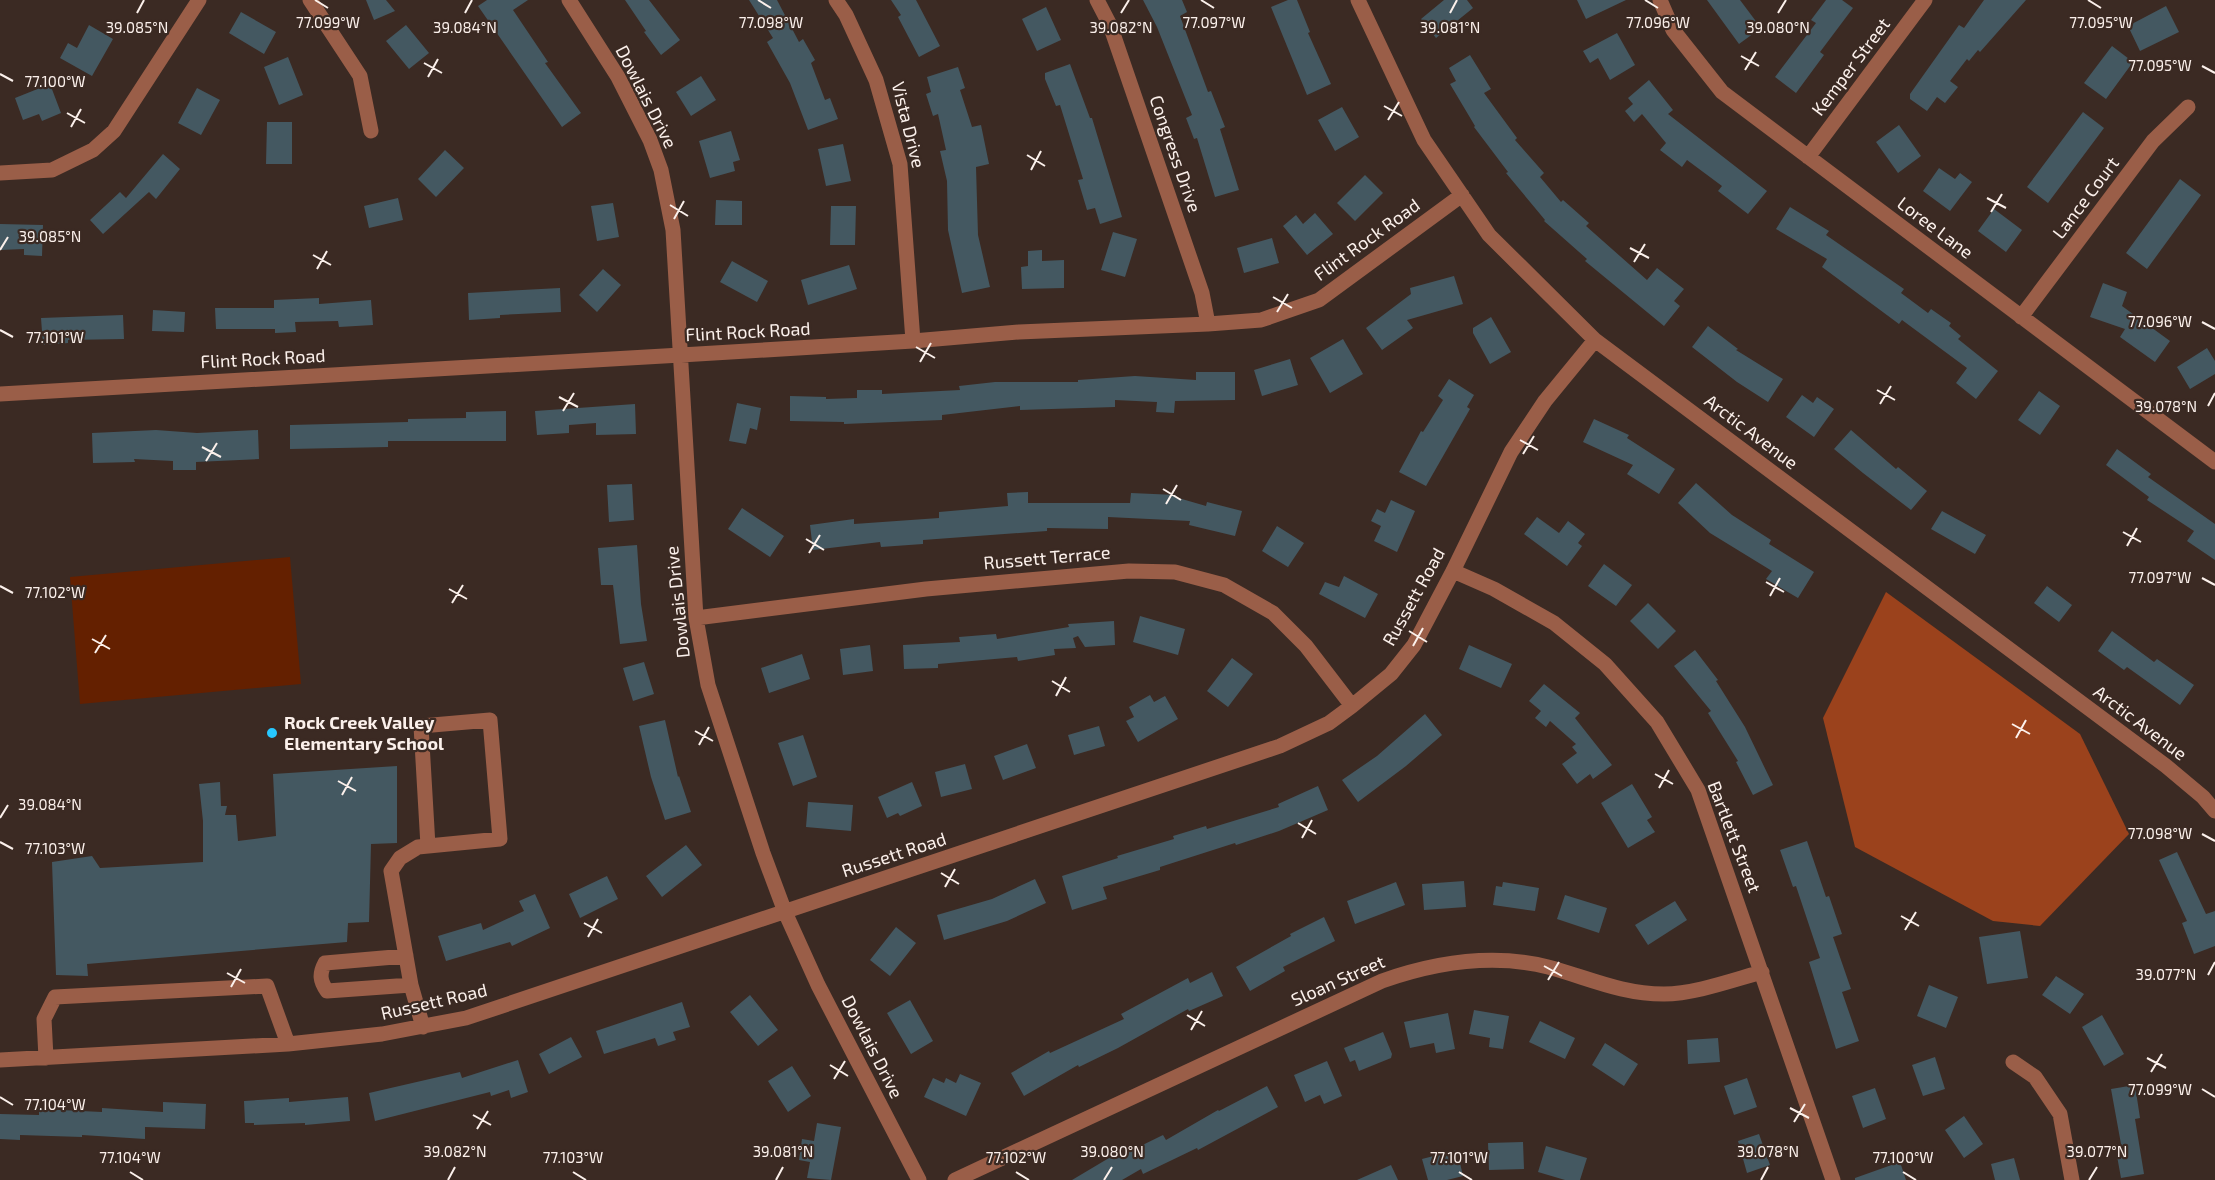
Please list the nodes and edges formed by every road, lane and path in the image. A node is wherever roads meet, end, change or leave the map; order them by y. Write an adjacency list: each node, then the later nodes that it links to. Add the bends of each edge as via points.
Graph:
1 (199, 0): 12 (street, via 114,131 93,150 52,170)
2 (310, 0): 10 (street, via 360,76)
3 (569, 0): 18 (street, Dowlais Drive, via 618,77 661,170 673,230)
4 (836, 0): 17 (street, Vista Drive, via 876,80 900,164)
5 (1097, 0): 15 (street, Congress Drive, via 1110,25 1203,293)
6 (1358, 0): 13 (street, Arctic Avenue, via 1424,140)
7 (1660, 0): 11 (street, Loree Lane, via 1673,30 1722,92)
8 (1925, 0): 11 (street, Kemper Street)
9 (2188, 107): 14 (street, Lance Court, via 2153,141)
10 (371, 131)
11 (1808, 157): 14 (street, Loree Lane)
12 (0, 173)
13 (1462, 195): 15 (street, Flint Rock Road, via 1319,300 1261,320); 16 (street, Arctic Avenue, via 1489,234)
14 (2021, 317): 20 (street, Loree Lane)
15 (1208, 324): 17 (street, Flint Rock Road)
16 (1595, 340): 21 (street, Russett Road, via 1510,452); 24 (street, Arctic Avenue, via 2166,766)
17 (913, 341): 18 (street, Flint Rock Road)
18 (681, 355): 19 (street, Flint Rock Road); 22 (street, Dowlais Drive)
19 (0, 394)
20 (2215, 462)
21 (1453, 571): 23 (street, Russett Road, via 1413,645 1391,674); 29 (street, Bartlett Street, via 1554,623 1605,664 1656,722 1698,790)
22 (696, 618): 23 (street, Russett Terrace, via 926,588 1129,571 1175,572 1224,585 1273,613 1306,646); 26 (street, Dowlais Drive, via 708,685)
23 (1352, 706): 26 (street, Russett Road, via 1329,723 1280,746)
24 (2215, 811)
25 (428, 846): 25 (street, via 500,839 490,720 421,726); 27 (street, via 418,847 400,858 392,871)
26 (786, 912): 32 (street, Russett Road, via 466,1018); 37 (street, Dowlais Drive, via 818,985)
27 (406, 956): 28 (street); 30 (street)
28 (341, 962): 31 (street); 31 (street, via 325,963 320,972 321,983 327,991)
29 (1762, 972): 38 (street, Sloan Street, via 1666,994 1617,989 1517,961 1461,960 1418,968 1382,981); 39 (street, Bartlett Street)
30 (411, 985): 31 (street); 32 (street)
31 (344, 990)
32 (423, 1027): 33 (street, Russett Road)
33 (288, 1044): 34 (street, Russett Road); 34 (street, via 267,986 56,997 44,1019)
34 (46, 1058): 35 (street, Russett Road)
35 (0, 1060)
36 (2013, 1062): 40 (street, via 2035,1077 2060,1114)
37 (919, 1180)
38 (955, 1180)
39 (1833, 1180)
40 (2072, 1180)

